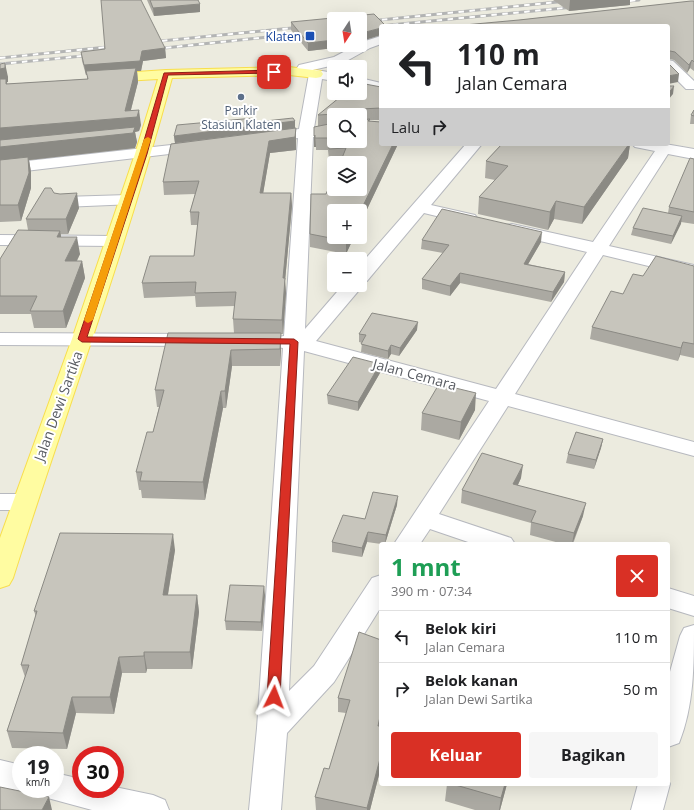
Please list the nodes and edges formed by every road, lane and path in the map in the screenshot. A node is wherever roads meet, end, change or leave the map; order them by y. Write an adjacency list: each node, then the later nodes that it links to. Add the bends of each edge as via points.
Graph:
1 (379, 41): 2 (street, via 366,45)
2 (345, 60)
3 (327, 66): 5 (street)
4 (670, 66): 11 (street)
5 (289, 71): 6 (main road); 7 (main road)
6 (166, 74): 9 (main road); 17 (main road, Jalan Dewi Sartika)
7 (316, 74): 8 (street); 15 (street)
8 (327, 76)
9 (95, 79)
10 (367, 84): 12 (street)
11 (693, 86): 13 (street)
12 (379, 87)
13 (676, 88)
14 (327, 131): 15 (street)
15 (306, 133): 16 (street); 37 (street)
16 (252, 140)
17 (142, 142): 18 (street); 23 (street); 24 (main road, Jalan Dewi Sartika)
18 (213, 145)
19 (472, 146): 26 (street)
20 (650, 146): 21 (street)
21 (664, 149): 22 (street); 29 (street)
22 (694, 154)
23 (0, 169)
24 (128, 200): 25 (street); 28 (main road, Jalan Dewi Sartika)
25 (63, 202)
26 (420, 208): 29 (street); 30 (street)
27 (0, 240): 28 (street)
28 (114, 241): 34 (main road, Jalan Dewi Sartika)
29 (598, 249): 31 (street); 38 (street)
30 (367, 269)
31 (694, 271)
32 (346, 292): 37 (street)
33 (0, 339): 34 (street)
34 (82, 339): 35 (street); 41 (main road, Jalan Dewi Sartika)
35 (216, 341)
36 (263, 341): 37 (street, Jalan Cemara)
37 (299, 343): 38 (street, Jalan Cemara); 51 (street)
38 (502, 397): 39 (street, Jalan Cemara); 42 (street)
39 (694, 449)
40 (0, 502): 41 (street)
41 (24, 502): 45 (main road, Jalan Dewi Sartika)
42 (423, 518): 43 (street); 44 (street)
43 (408, 542)
44 (496, 542)
45 (0, 578)
46 (379, 588): 51 (street, via 324,674)
47 (670, 599): 48 (street)
48 (694, 606)
49 (694, 636): 50 (street)
50 (670, 726)
51 (272, 728): 57 (street)
52 (0, 774): 53 (street)
53 (12, 777)
54 (653, 786): 58 (street)
55 (64, 789): 56 (street)
56 (153, 810)
57 (265, 810)
58 (647, 810)

